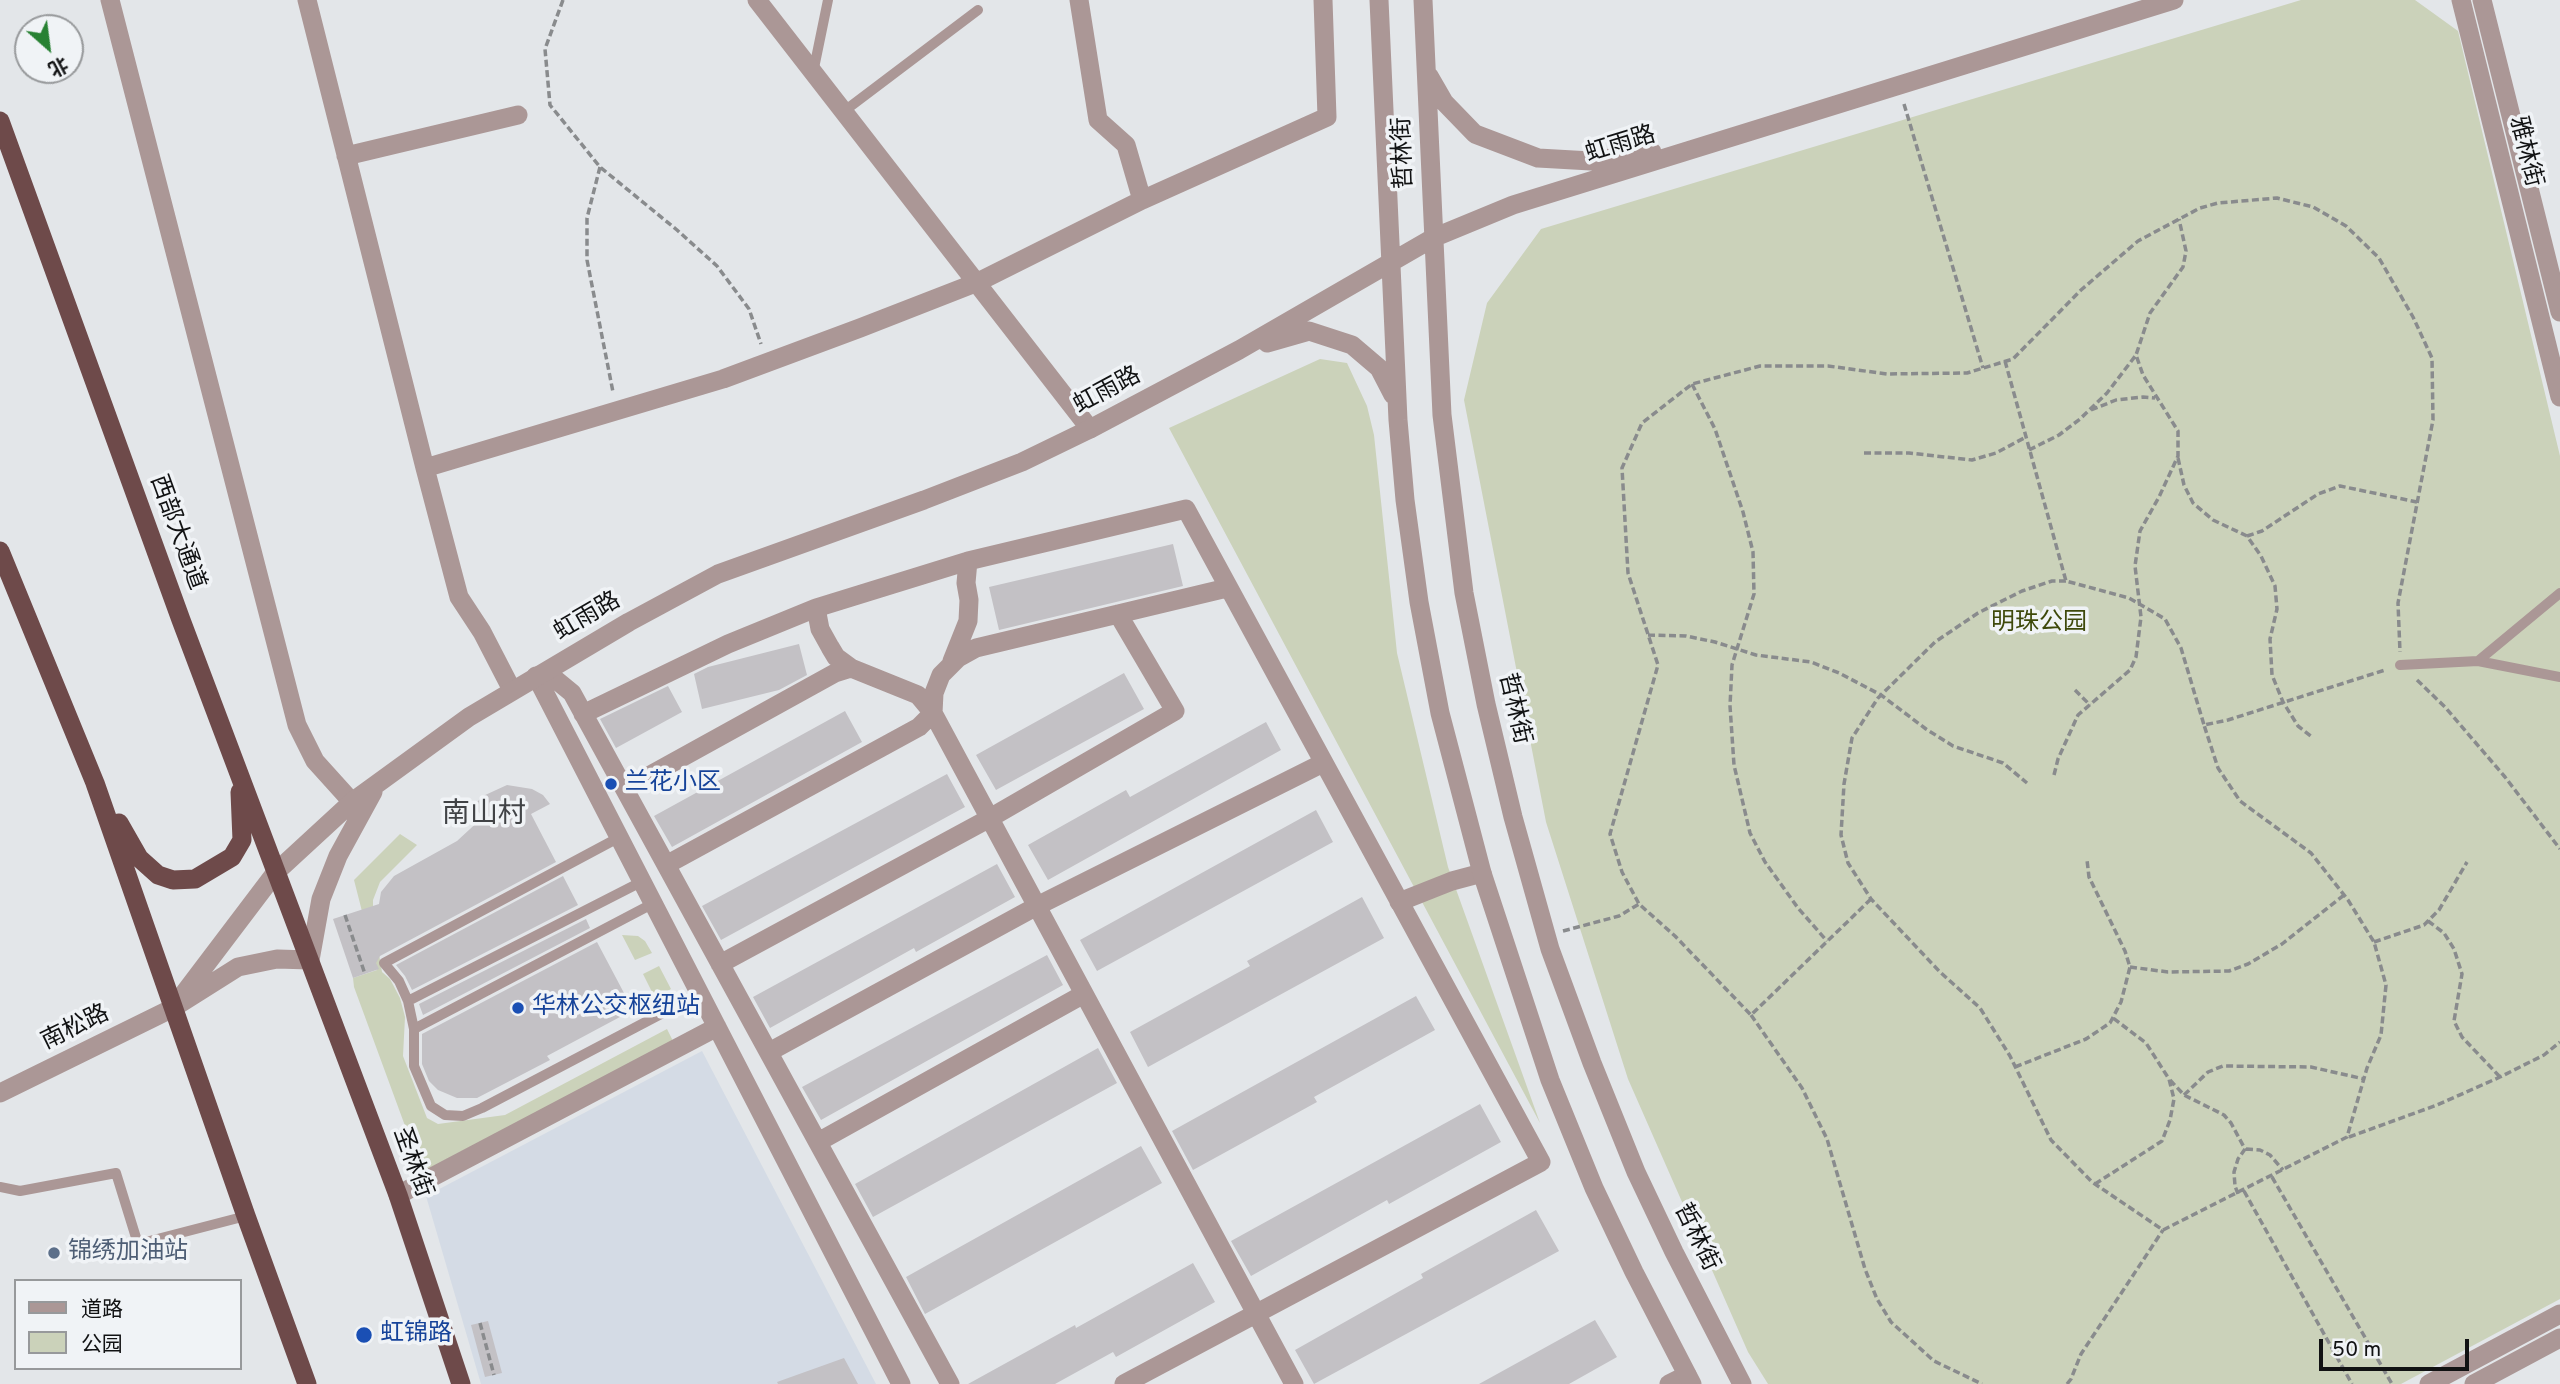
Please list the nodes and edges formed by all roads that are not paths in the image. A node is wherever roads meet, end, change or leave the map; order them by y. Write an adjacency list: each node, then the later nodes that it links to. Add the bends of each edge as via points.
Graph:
1 (110, 0): 51 (street, via 297,725 315,761)
2 (307, 0): 19 (street)
3 (757, 0): 14 (street)
4 (828, 0): 14 (lane)
5 (1079, 0): 20 (street, via 1098,120 1126,145)
6 (1323, 0): 20 (street, via 1327,117)
7 (1379, 0): 22 (street, 哲林街)
8 (1423, 0): 13 (street, 哲林街)
9 (2174, 0): 18 (street, 虹雨路)
10 (2461, 0): 26 (street, 雅林街)
11 (2482, 0): 24 (street, 雅林街)
12 (978, 10): 15 (lane)
13 (1426, 69): 18 (street, via 1444,102 1475,134 1538,158 1591,161); 21 (street, 哲林街)
14 (813, 73): 15 (street)
15 (843, 112): 23 (street)
16 (518, 115): 19 (street)
17 (0, 121): 47 (highway, 西部大通道)
18 (1712, 144): 21 (street, 虹雨路, via 1513,205)
19 (346, 156): 29 (street)
20 (1142, 200): 23 (street)
21 (1433, 237): 22 (street, 虹雨路); 86 (street, 哲林街, via 1442,415 1464,593 1504,779 1546,934 1592,1063 1636,1172)
22 (1391, 260): 25 (street, 虹雨路); 27 (street, 哲林街)
23 (978, 282): 28 (street); 29 (street, via 723,379)
24 (2560, 312)
25 (1239, 350): 27 (street, via 1309,331 1352,345 1380,368); 28 (street, 虹雨路)
26 (2560, 397)
27 (1397, 408): 56 (street, 哲林街, via 1419,602 1442,725)
28 (1090, 429): 40 (street, 虹雨路, via 1022,462 718,574)
29 (425, 468): 43 (street, via 459,597)
30 (0, 551): 49 (highway)
31 (968, 561): 32 (street, via 1186,509); 34 (street); 39 (street, via 968,621)
32 (1227, 588): 35 (street); 46 (street)
33 (2560, 593): 36 (lane)
34 (816, 608): 38 (street, via 830,647); 45 (street, via 727,644)
35 (1118, 614): 39 (street, via 976,648); 52 (street, via 1175,711)
36 (2478, 661): 37 (lane); 41 (lane)
37 (2400, 665)
38 (851, 668): 42 (street); 50 (street)
39 (946, 670): 42 (street, via 920,688); 44 (street, via 934,693)
40 (536, 676): 43 (street, 虹雨路); 45 (street, via 555,678 572,693); 53 (street)
41 (2560, 677)
42 (905, 688): 44 (street)
43 (512, 690): 48 (street, 虹雨路)
44 (933, 713): 52 (street); 54 (street, via 919,727)
45 (583, 714): 50 (street)
46 (1323, 763): 58 (street); 60 (street)
47 (238, 771): 49 (highway, via 242,840 232,857 195,879 158,876 139,858); 55 (highway, 西部大通道)
48 (379, 781): 51 (street, 虹雨路); 61 (street, via 338,856 321,900)
49 (95, 783): 66 (highway)
50 (625, 789): 54 (street)
51 (352, 802): 55 (street, 虹雨路)
52 (989, 818): 60 (street); 62 (street)
53 (618, 838): 57 (street); 65 (lane, via 384,963)
54 (666, 865): 62 (street)
55 (276, 872): 61 (highway, 西部大通道); 66 (street, 虹雨路)
56 (1482, 873): 58 (street); 78 (street, 哲林街, via 1555,1092 1600,1200)
57 (641, 882): 59 (street); 65 (lane)
58 (1399, 902): 75 (street, via 1541,1162)
59 (652, 904): 63 (street); 68 (lane)
60 (1037, 906): 64 (street); 69 (street)
61 (310, 960): 66 (street, 南松路, via 276,959 239,967); 73 (highway, 圣林街)
62 (720, 964): 69 (street)
63 (699, 994): 67 (street); 68 (lane, via 463,1116 445,1115 431,1106 414,1066)
64 (1084, 994): 71 (street); 75 (street)
65 (408, 1001): 68 (lane)
66 (173, 1008): 70 (street, 南松路); 74 (highway)
67 (716, 1027): 73 (street); 81 (street)
68 (414, 1029)
69 (769, 1052): 71 (street)
70 (0, 1093)
71 (818, 1142): 82 (street)
72 (0, 1187): 74 (lane, via 20,1191 116,1172 138,1244)
73 (398, 1195): 80 (highway, 圣林街)
74 (246, 1216): 79 (highway)
75 (1257, 1313): 83 (street); 84 (street)
76 (2560, 1314): 87 (street)
77 (2560, 1338): 88 (street)
78 (1689, 1379): 85 (street)
79 (307, 1384)
80 (461, 1384)
81 (901, 1384)
82 (950, 1384)
83 (1124, 1384)
84 (1294, 1384)
85 (1669, 1384)
86 (1742, 1384)
87 (2429, 1384)
88 (2474, 1384)

